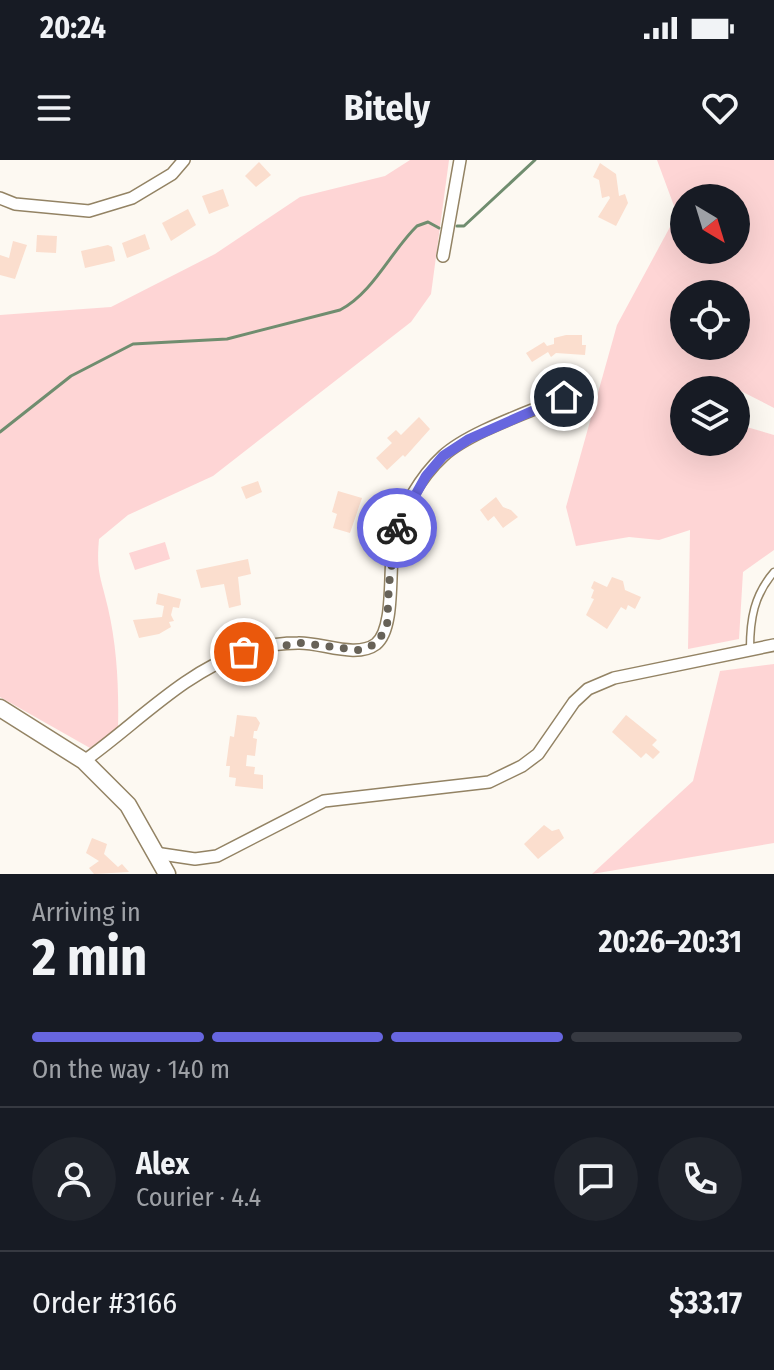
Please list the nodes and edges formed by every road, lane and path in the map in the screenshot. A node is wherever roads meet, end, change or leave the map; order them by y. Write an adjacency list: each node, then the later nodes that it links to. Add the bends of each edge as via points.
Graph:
1 (184, 160): 3 (street, via 172,174 132,198 89,211)
2 (460, 160): 4 (street)
3 (0, 198)
4 (443, 256)
5 (564, 397): 10 (street, via 469,439 432,467 399,522 387,627 376,644 359,650 300,643 244,652 187,679)
6 (774, 572): 8 (lane, via 762,585 750,619)
7 (774, 645): 8 (street)
8 (750, 649): 11 (street, via 614,678 588,689 538,754 489,782 324,801 217,856 195,859)
9 (0, 708): 10 (street)
10 (84, 761): 11 (street, via 128,805)
11 (155, 853): 12 (street)
12 (167, 874)

